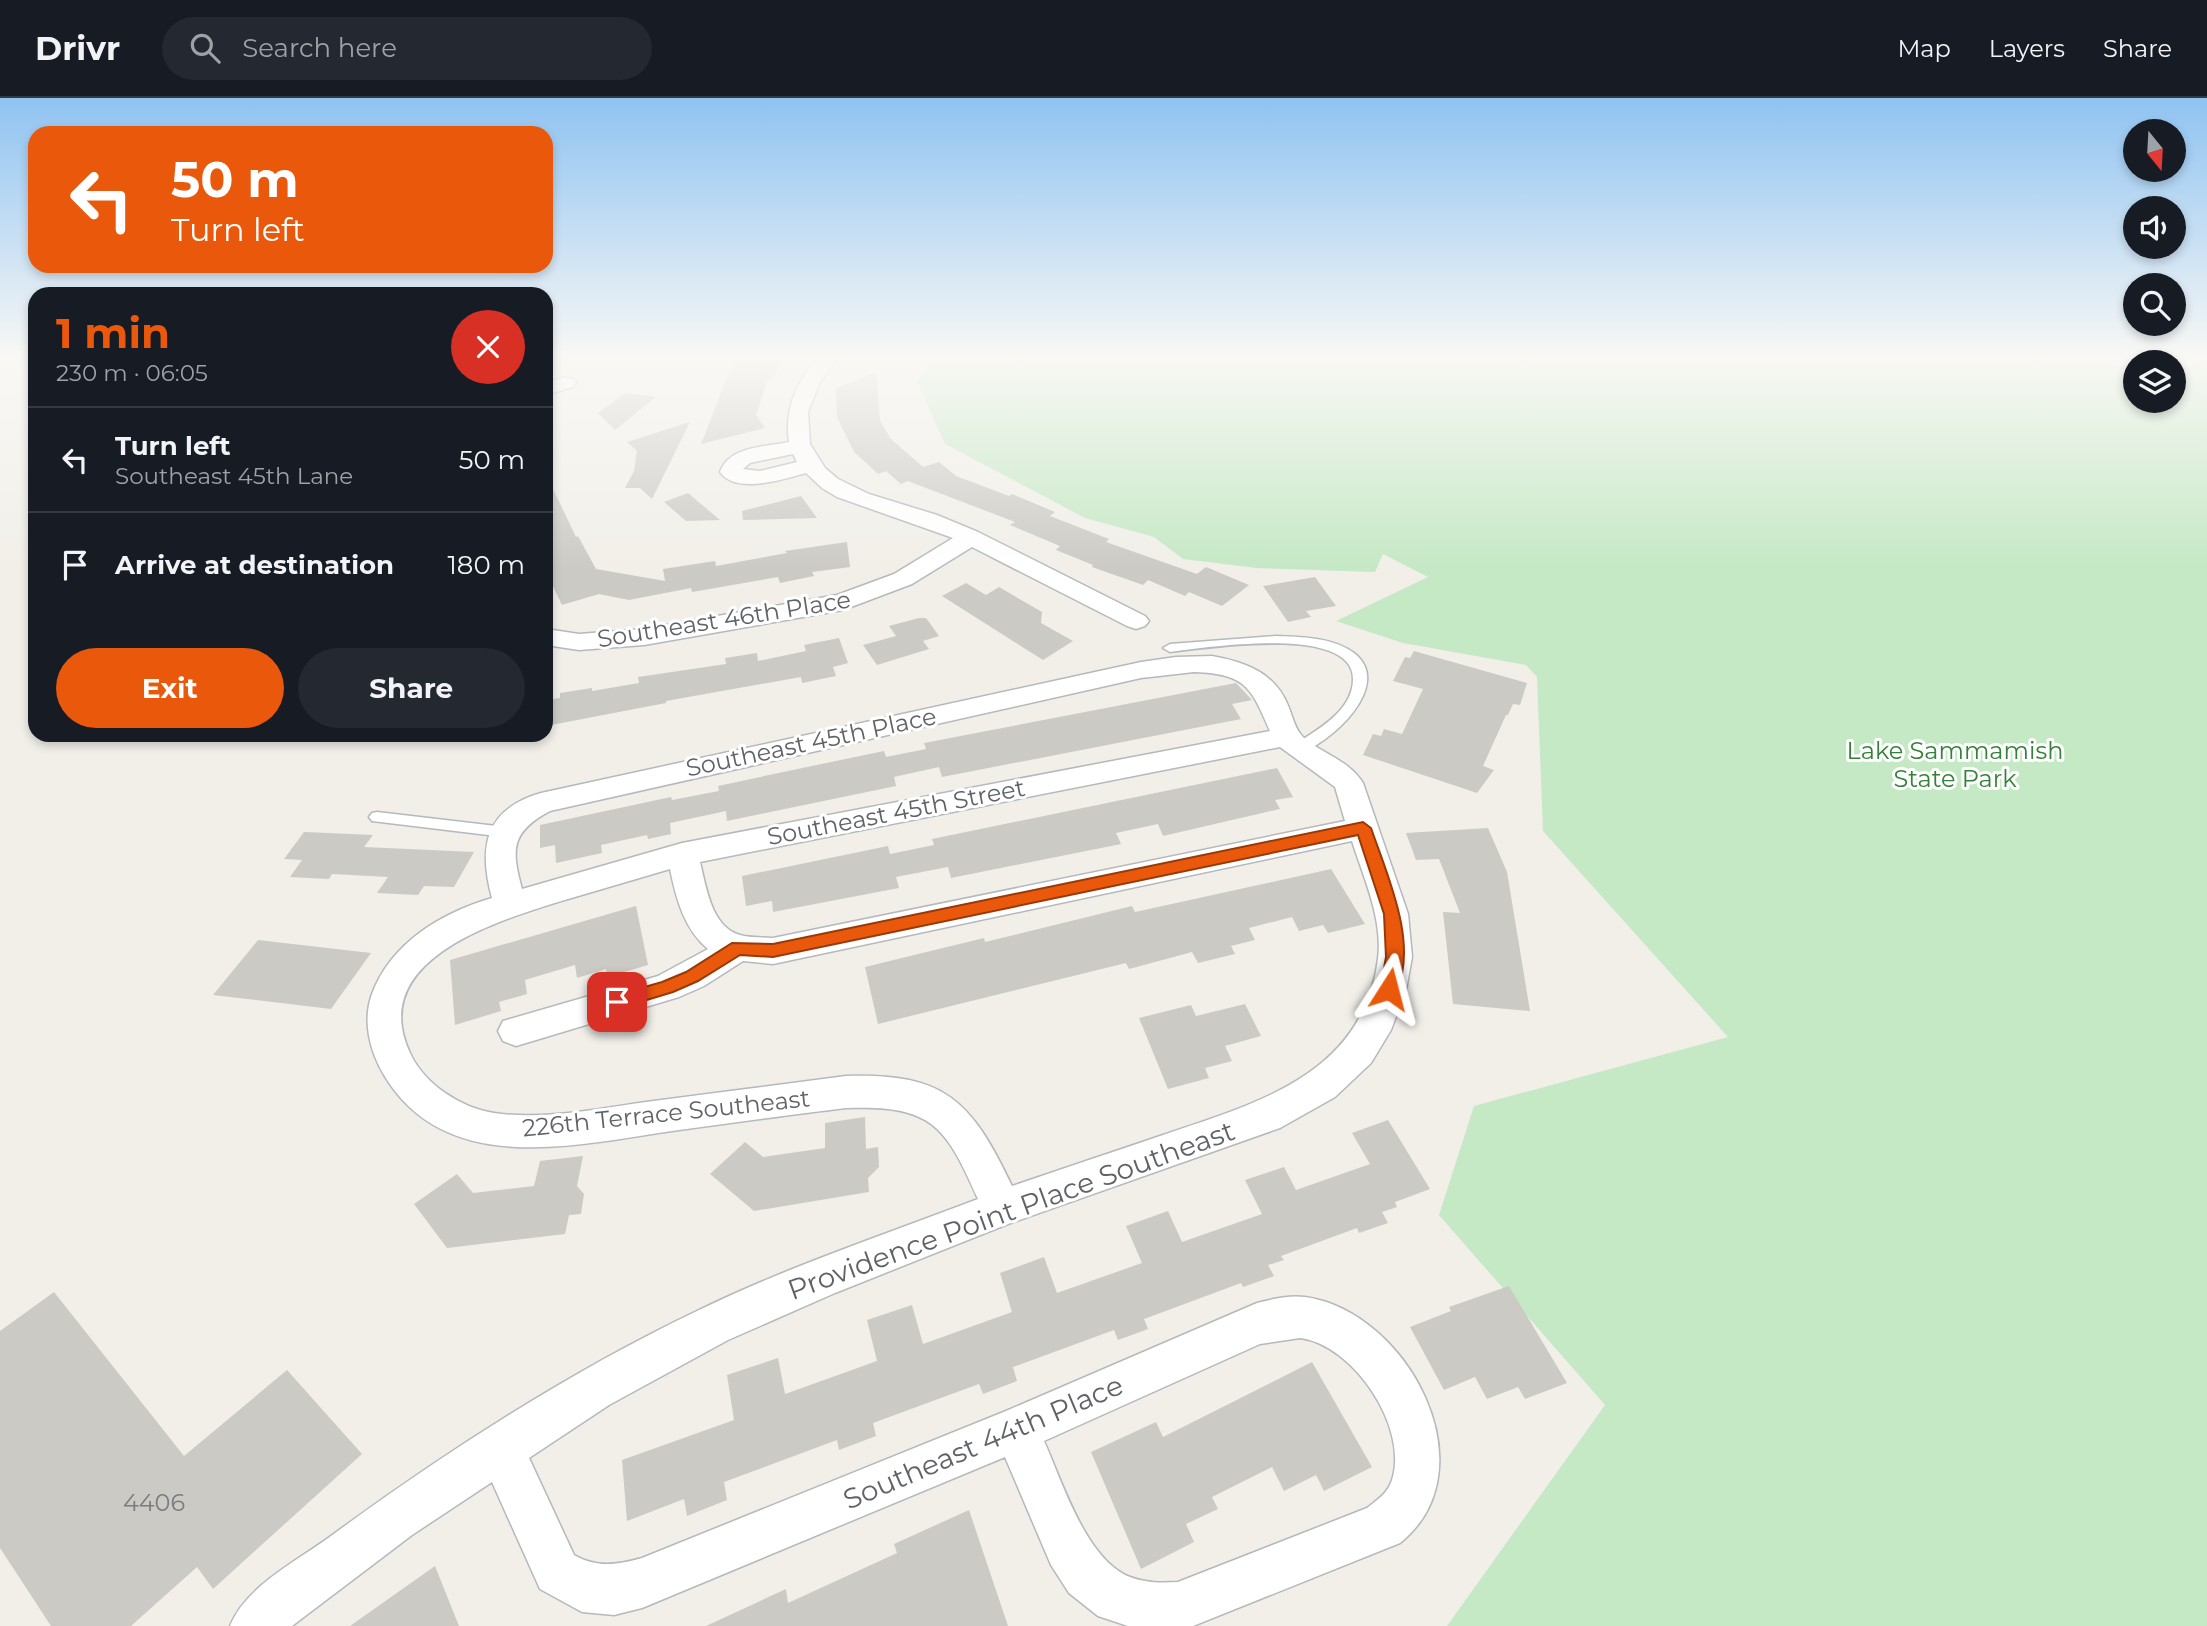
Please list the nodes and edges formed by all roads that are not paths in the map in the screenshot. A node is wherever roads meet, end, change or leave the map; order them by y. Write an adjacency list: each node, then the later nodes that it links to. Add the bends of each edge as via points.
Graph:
1 (797, 427): 2 (street, via 817,473 850,494)
2 (970, 538): 3 (street); 4 (street, Southeast 46th Place, via 903,579 843,602 644,638)
3 (1136, 621)
4 (553, 639)
5 (1186, 656): 6 (street, via 1226,666 1260,685); 6 (lane, via 1298,639 1328,644 1352,656 1359,667 1359,691 1339,720); 9 (street, Southeast 45th Place, via 1141,670 560,797 531,807)
6 (1293, 742): 8 (street, Providence Point Place Southeast, via 1337,770 1348,783); 10 (street, Southeast 45th Street)
7 (377, 817): 9 (lane)
8 (1363, 828): 12 (street, via 773,951); 14 (street, Providence Point Place Southeast, via 1392,914 1395,957 1378,1020 1358,1052 1322,1086 1266,1116)
9 (505, 832): 11 (street, via 497,855)
10 (682, 854): 11 (street, Southeast 45th Street); 12 (street, via 706,926 718,940)
11 (510, 904): 14 (street, 226th Terrace Southeast, via 430,941 399,972 389,990 385,1031 391,1053 399,1070 438,1109 490,1129 552,1130 846,1092 895,1090 922,1100 960,1124)
12 (738, 948): 13 (street, via 667,987)
13 (516, 1031)
14 (1002, 1209): 16 (street, Providence Point Place Southeast, via 713,1325 593,1389)
15 (1016, 1430): 15 (street, Southeast 44th Place, via 1068,1548 1086,1576 1116,1598 1154,1608 1178,1607 1383,1526 1403,1509 1419,1454 1415,1424 1376,1361 1348,1335 1314,1320 1285,1317 1257,1324); 16 (street, Southeast 44th Place, via 642,1583 614,1590 582,1587 557,1572)
16 (501, 1449): 17 (street, Providence Point Place Southeast, via 395,1518)
17 (255, 1626)

